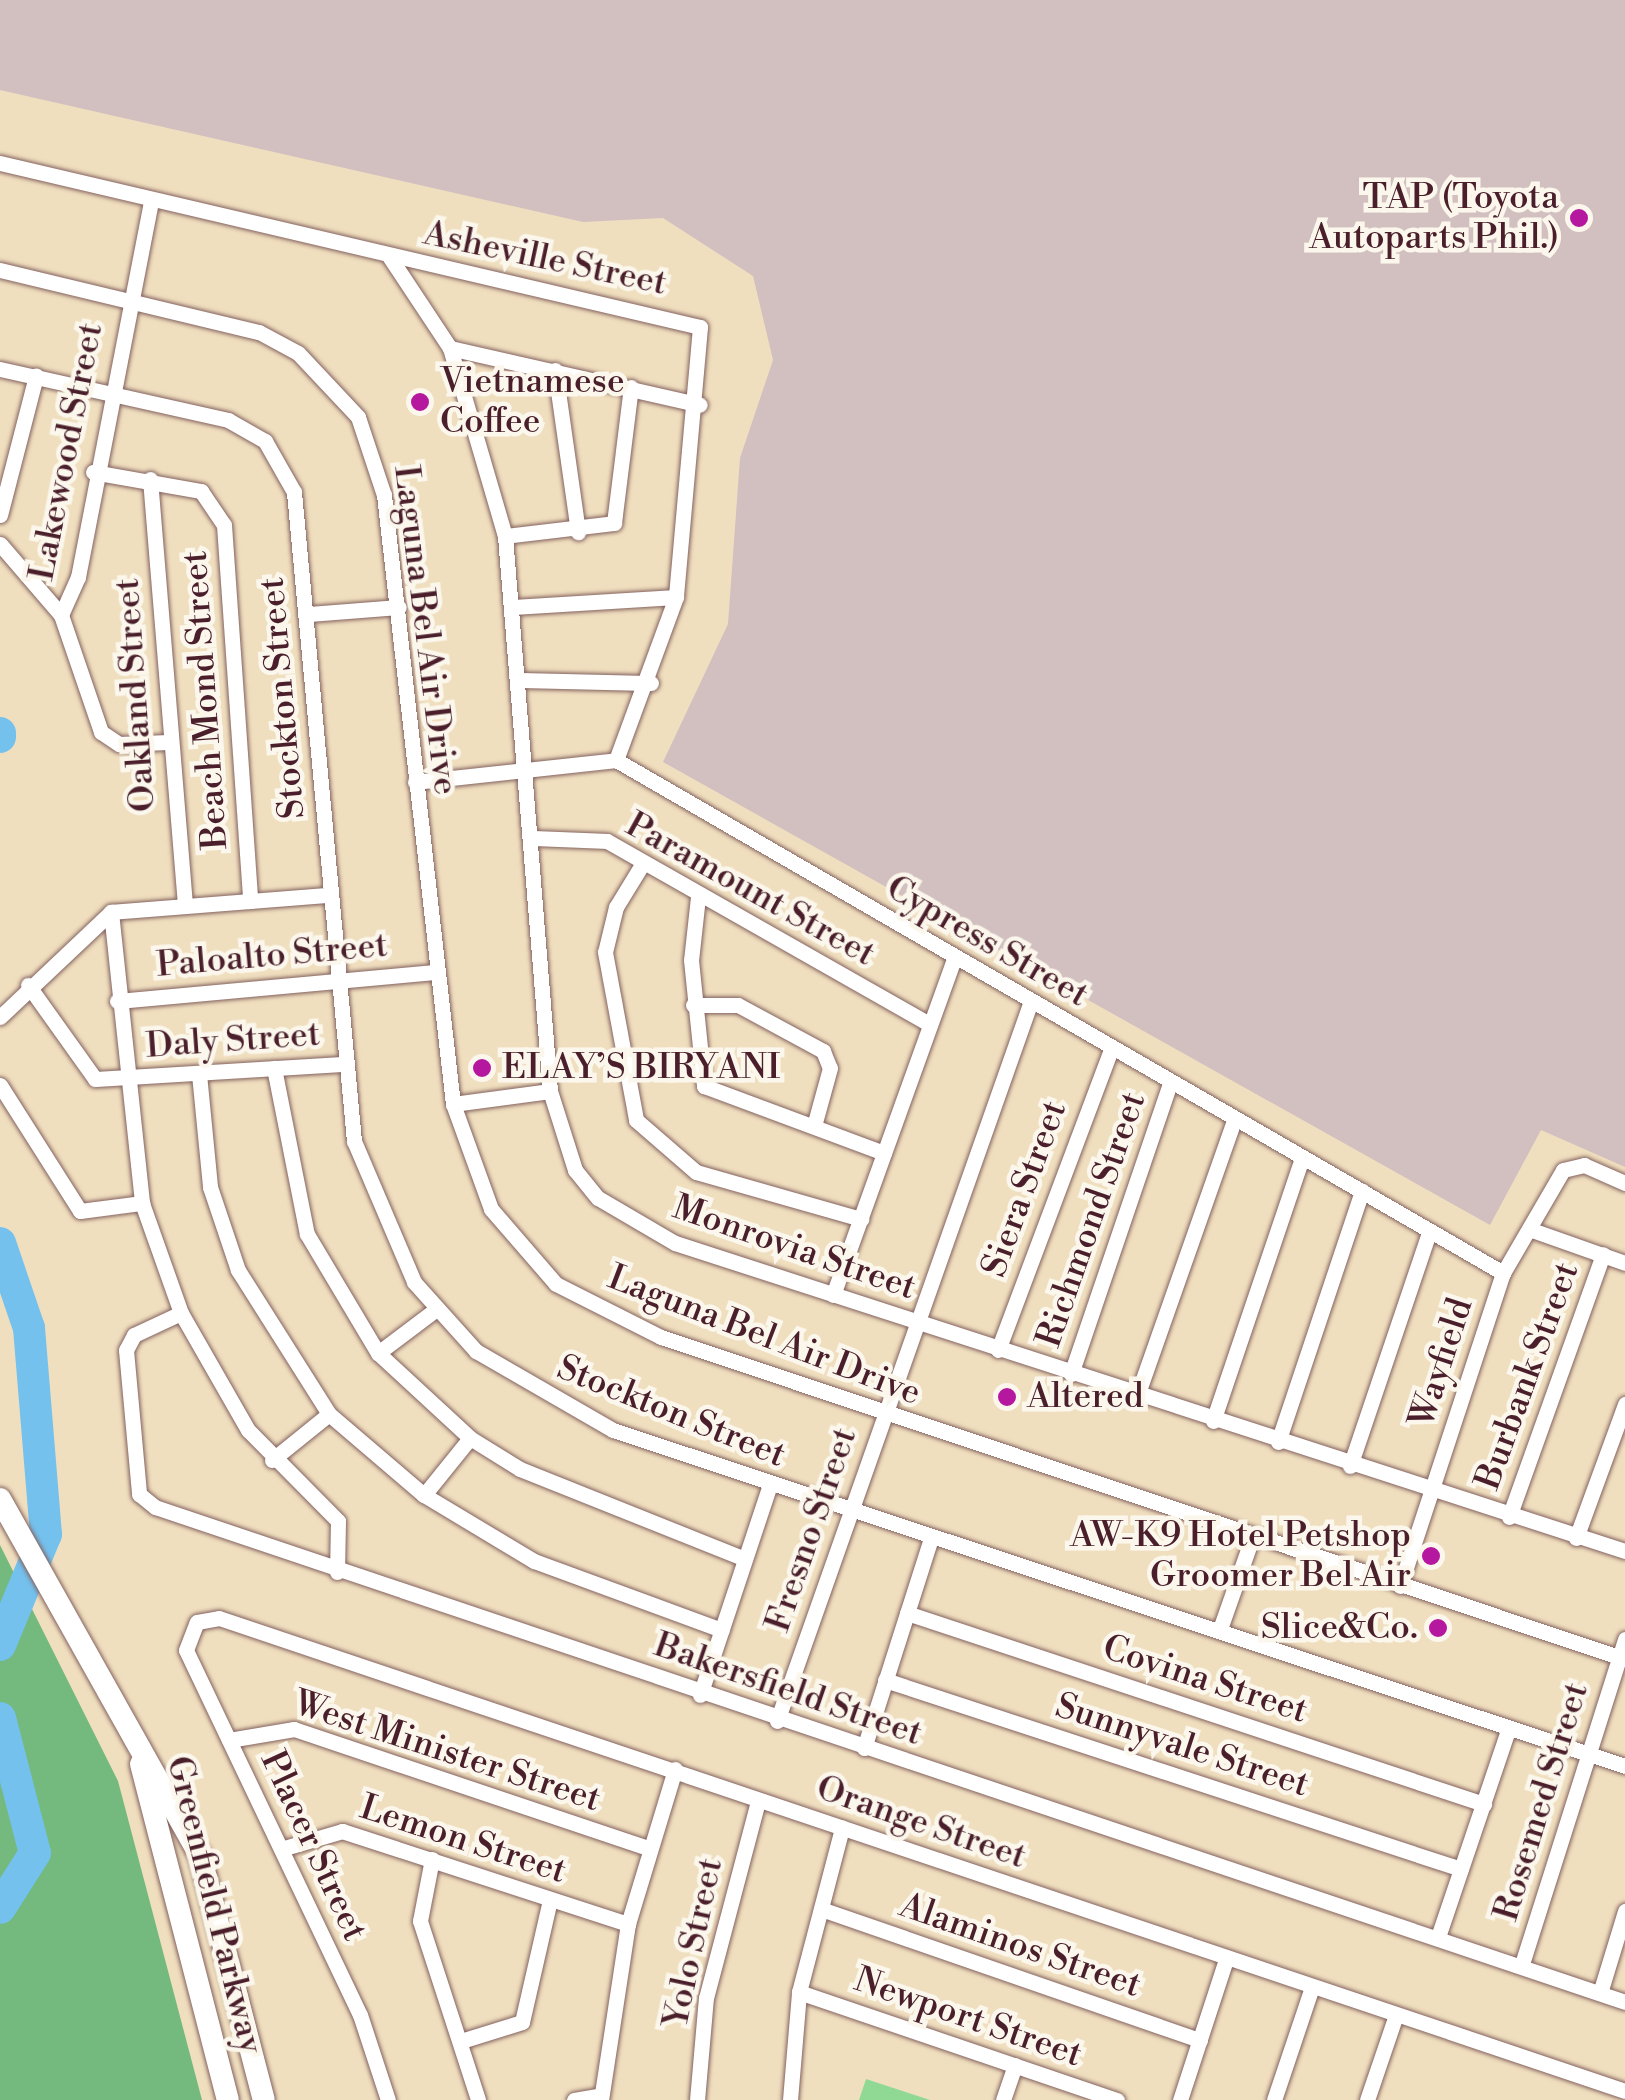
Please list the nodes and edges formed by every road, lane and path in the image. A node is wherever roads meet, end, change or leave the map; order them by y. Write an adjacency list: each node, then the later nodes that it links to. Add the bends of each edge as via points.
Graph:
1 (0, 163): 2 (street, Asheville Street)
2 (151, 201): 3 (street, Asheville Street); 5 (street, Lakewood Street)
3 (389, 256): 6 (street, Monrovia Street); 12 (street, Asheville Street, via 692,321 703,336)
4 (0, 270): 5 (street, Laguna Bel Air Drive)
5 (128, 300): 11 (street, Lakewood Street); 21 (street, Laguna Bel Air Drive, via 259,332 333,384 372,450)
6 (450, 348): 8 (street); 17 (street, Monrovia Street)
7 (0, 369): 9 (street, Stockton Street)
8 (555, 370): 10 (street); 16 (street)
9 (36, 376): 11 (street, Stockton Street); 15 (street)
10 (631, 387): 12 (street); 16 (street, via 617,516 608,529)
11 (109, 394): 13 (street, Lakewood Street); 22 (street, Stockton Street, via 228,420 264,441 294,492)
12 (700, 405): 19 (street, Asheville Street)
13 (93, 472): 14 (street, Beach Mond Street); 23 (street, Lakewood Street, via 78,577)
14 (150, 479): 26 (street, Oakland Street); 34 (street, Beach Mond Street, via 201,491 224,525)
15 (0, 515)
16 (578, 532): 17 (street)
17 (504, 536): 20 (street, Monrovia Street)
18 (0, 544): 23 (street)
19 (676, 597): 20 (street); 25 (street, Asheville Street)
20 (513, 607): 24 (street, Monrovia Street)
21 (399, 608): 22 (street); 29 (street, Laguna Bel Air Drive)
22 (308, 614): 32 (street, Stockton Street)
23 (61, 615): 26 (street, via 101,732 119,744)
24 (518, 680): 25 (street); 28 (street, Monrovia Street)
25 (651, 683): 27 (street, Asheville Street)
26 (168, 742): 35 (street, Oakland Street)
27 (616, 760): 28 (street); 37 (street, Cypress Street)
28 (523, 769): 29 (street); 30 (street, Monrovia Street)
29 (415, 782): 38 (street, Laguna Bel Air Drive)
30 (534, 838): 31 (street, Paramount Street, via 607,842); 53 (street, Monrovia Street)
31 (643, 863): 33 (street, Paramount Street); 62 (street, via 616,907 605,952 636,1120 696,1172)
32 (328, 895): 34 (street); 39 (street, Stockton Street)
33 (698, 896): 43 (street); 45 (street, Paramount Street)
34 (250, 901): 35 (street)
35 (185, 905): 36 (street)
36 (111, 912): 40 (street); 41 (street)
37 (955, 957): 42 (street, Cypress Street); 45 (street)
38 (433, 972): 39 (street, Paloalto Street); 54 (street, Laguna Bel Air Drive)
39 (339, 980): 41 (street, Paloalto Street); 47 (street, Stockton Street)
40 (28, 985): 44 (street); 50 (street, via 87,1074)
41 (117, 1000): 50 (street)
42 (1031, 1002): 46 (street, Cypress Street); 71 (street, Fresno Street)
43 (693, 1005): 56 (street, via 704,1086); 56 (street, via 738,1005 823,1051 830,1068)
44 (0, 1017)
45 (928, 1023): 57 (street)
46 (1111, 1050): 51 (street, Cypress Street); 72 (street, Siera Street)
47 (343, 1064): 48 (street, Daly Street); 69 (street, Stockton Street, via 373,1201)
48 (274, 1068): 49 (street, Daly Street); 73 (street, via 307,1234)
49 (199, 1074): 50 (street, Daly Street); 77 (street, via 210,1187 238,1270)
50 (126, 1079): 61 (street)
51 (1170, 1084): 55 (street, Cypress Street); 74 (street, Richmond Street)
52 (0, 1085): 61 (street, via 80,1210)
53 (550, 1091): 54 (street); 68 (street, Monrovia Street, via 575,1170 598,1198 675,1243)
54 (454, 1104): 78 (street, Laguna Bel Air Drive, via 491,1208 556,1284 661,1338)
55 (1232, 1124): 58 (street, Cypress Street); 75 (street)
56 (814, 1126): 57 (street)
57 (884, 1153): 62 (street)
58 (1301, 1160): 60 (street, Cypress Street); 79 (street)
59 (1625, 1184): 63 (street, Wayfield, via 1584,1165 1564,1170)
60 (1362, 1192): 64 (street, Cypress Street); 81 (street)
61 (142, 1204): 70 (street)
62 (862, 1219): 68 (street)
63 (1529, 1230): 65 (street); 67 (street, Wayfield)
64 (1428, 1232): 67 (street, Cypress Street); 83 (street)
65 (1603, 1254): 66 (street); 89 (street, Burbank Street)
66 (1625, 1263)
67 (1503, 1273): 85 (street, Wayfield)
68 (833, 1295): 71 (street, Monrovia Street)
69 (435, 1310): 73 (street); 84 (street, Stockton Street, via 558,1406)
70 (182, 1313): 82 (street); 95 (street, Bakersfield Street, via 126,1344 139,1494)
71 (918, 1323): 72 (street, Monrovia Street); 78 (street, Fresno Street)
72 (998, 1350): 74 (street, Monrovia Street)
73 (378, 1353): 80 (street)
74 (1071, 1374): 75 (street, Monrovia Street)
75 (1137, 1396): 79 (street, Monrovia Street)
76 (1625, 1404): 92 (street)
77 (328, 1414): 82 (street); 86 (street)
78 (884, 1415): 88 (street, Fresno Street); 91 (street, Laguna Bel Air Drive)
79 (1213, 1422): 81 (street, Monrovia Street)
80 (470, 1438): 86 (street); 94 (street, via 570,1494)
81 (1278, 1442): 83 (street, Monrovia Street)
82 (272, 1460): 95 (street, via 338,1521)
83 (1350, 1466): 85 (street, Monrovia Street)
84 (770, 1484): 88 (street, Stockton Street); 94 (street)
85 (1431, 1492): 89 (street, Monrovia Street); 96 (street, Wayfield)
86 (424, 1494): 99 (street, via 534,1561)
87 (0, 1499): 106 (main road, Greenfield Parkway)
88 (849, 1512): 90 (street, Stockton Street); 105 (street, Fresno Street)
89 (1509, 1518): 92 (street, Monrovia Street)
90 (931, 1538): 97 (street); 100 (street, Stockton Street)
91 (1252, 1538): 96 (street, Laguna Bel Air Drive); 100 (street)
92 (1576, 1538): 93 (street, Monrovia Street)
93 (1625, 1552)
94 (745, 1558): 99 (street)
95 (336, 1572): 104 (street, Bakersfield Street)
96 (1400, 1586): 102 (street, Laguna Bel Air Drive)
97 (907, 1613): 103 (street); 114 (street, Covina Street)
98 (197, 1622): 108 (street, Placer Street, via 186,1650); 112 (street, Orange Street, via 219,1618)
99 (722, 1630): 104 (street)
100 (1220, 1630): 107 (street, Stockton Street)
101 (1625, 1639): 102 (street, Rosemed Street)
102 (1622, 1659): 110 (street, Rosemed Street)
103 (886, 1680): 109 (street); 119 (street, Sunnyvale Street)
104 (700, 1695): 105 (street, Bakersfield Street)
105 (777, 1721): 109 (street, Bakersfield Street)
106 (132, 1727): 139 (main road, Greenfield Parkway); 140 (main road, Greenfield Parkway, via 200,1855)
107 (1507, 1732): 110 (street, Stockton Street); 114 (street)
108 (229, 1740): 116 (street, Placer Street); 117 (street, West Minister Street, via 294,1729)
109 (864, 1748): 124 (street, Bakersfield Street)
110 (1587, 1757): 111 (street, Stockton Street); 126 (street, Rosemed Street)
111 (1625, 1766)
112 (674, 1768): 113 (street, Orange Street); 117 (street)
113 (758, 1801): 115 (street, Orange Street); 144 (street, Yolo Street, via 706,1998)
114 (1484, 1804): 119 (street)
115 (842, 1828): 121 (street); 125 (street, Orange Street)
116 (280, 1848): 118 (street, Lemon Street, via 342,1831); 141 (street, Placer Street, via 360,2016)
117 (648, 1848): 123 (street)
118 (432, 1859): 120 (street, Lemon Street); 133 (street, via 420,1921)
119 (1460, 1869): 124 (street)
120 (550, 1900): 123 (street, Lemon Street); 133 (street, via 522,2022)
121 (821, 1909): 128 (street); 132 (street, Alaminos Street)
122 (1624, 1918): 129 (street)
123 (628, 1924): 137 (street)
124 (1438, 1937): 126 (street, Bakersfield Street)
125 (1226, 1959): 127 (street, Orange Street); 132 (street)
126 (1522, 1964): 129 (street, Bakersfield Street)
127 (1312, 1987): 131 (street, Orange Street); 149 (street)
128 (800, 1992): 134 (street, Newport Street); 145 (street)
129 (1600, 1994): 130 (street, Bakersfield Street)
130 (1625, 2002)
131 (1396, 2015): 135 (street, Orange Street); 138 (street)
132 (1200, 2040): 148 (street)
133 (461, 2041): 142 (street)
134 (1015, 2065): 136 (street, Newport Street); 146 (street)
135 (1625, 2091)
136 (1091, 2096): 147 (street, Newport Street)
137 (601, 2097): 143 (street)
138 (1368, 2097): 150 (street)
139 (228, 2100)
140 (264, 2100)
141 (388, 2100)
142 (478, 2100)
143 (574, 2100)
144 (696, 2100)
145 (790, 2100)
146 (1003, 2100)
147 (1117, 2100)
148 (1180, 2100)
149 (1274, 2100)
150 (1388, 2100)

